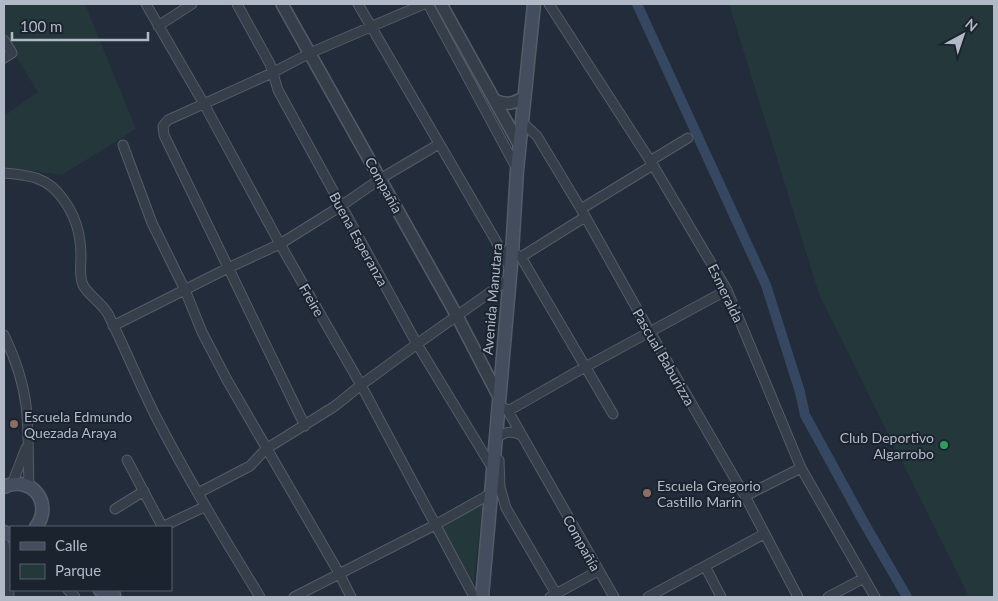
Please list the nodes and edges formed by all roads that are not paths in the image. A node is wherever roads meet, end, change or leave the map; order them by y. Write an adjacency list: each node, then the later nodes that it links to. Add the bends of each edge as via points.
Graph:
1 (146, 4): 10 (street, Freire)
2 (192, 4): 10 (street)
3 (237, 4): 15 (street, Buena Esperanza)
4 (282, 4): 13 (street, Compañía)
5 (358, 4): 11 (street)
6 (426, 4): 11 (street); 25 (street)
7 (441, 4): 17 (street)
8 (534, 4): 16 (main road, Avenida Manutara)
9 (549, 4): 24 (street, Esmeralda)
10 (158, 26): 18 (street, Freire)
11 (371, 27): 13 (street); 21 (street)
12 (4, 40): 14 (street, via 12,53)
13 (310, 53): 15 (street); 27 (street, Compañía)
14 (4, 58)
15 (272, 73): 18 (street); 28 (street, Buena Esperanza, via 278,90)
16 (525, 97): 17 (street, via 513,104); 19 (main road, Avenida Manutara)
17 (495, 100): 23 (street)
18 (204, 104): 31 (street, Freire); 33 (street, via 168,120 163,126 164,135)
19 (522, 122): 23 (main road, Avenida Manutara); 29 (street, Pascual Baburizza, via 537,136)
20 (688, 138): 24 (street)
21 (439, 144): 27 (street); 30 (street)
22 (123, 145): 35 (street, via 152,223)
23 (520, 146): 25 (main road, Avenida Manutara)
24 (651, 163): 29 (street); 36 (street, Esmeralda)
25 (517, 170): 32 (main road, Avenida Manutara)
26 (4, 173): 38 (street, via 40,179 52,185 63,198 79,234 83,284 106,311)
27 (380, 179): 28 (street); 37 (street, Compañía)
28 (341, 206): 31 (street); 41 (street, Buena Esperanza)
29 (583, 213): 32 (street); 39 (street, Pascual Baburizza)
30 (496, 241): 32 (street); 34 (street)
31 (280, 244): 33 (street); 45 (street, Freire)
32 (516, 255): 34 (main road, Avenida Manutara); 42 (street)
33 (228, 268): 35 (street); 48 (street)
34 (510, 274): 37 (street); 44 (main road, Avenida Manutara)
35 (185, 290): 38 (street); 52 (street, via 226,380)
36 (727, 290): 39 (street); 54 (street, Esmeralda)
37 (457, 316): 41 (street); 43 (street, Compañía)
38 (113, 326): 59 (street)
39 (650, 332): 42 (street); 61 (street, Pascual Baburizza)
40 (4, 335): 51 (street, via 13,354 26,402)
41 (417, 344): 45 (street); 55 (street, Buena Esperanza)
42 (585, 366): 46 (street); 47 (street)
43 (484, 368): 44 (street); 46 (street, Compañía)
44 (501, 369): 46 (main road, Avenida Manutara)
45 (361, 385): 48 (street); 65 (street, Freire)
46 (501, 403): 49 (street, Compañía); 50 (main road, Avenida Manutara)
47 (613, 414)
48 (305, 426): 52 (street)
49 (521, 435): 50 (street, via 511,432); 71 (street, Compañía)
50 (496, 438): 55 (main road, Avenida Manutara); 74 (street, via 500,449 500,487 506,508)
51 (27, 445): 56 (street); 57 (street)
52 (266, 449): 59 (street, via 250,466); 72 (street)
53 (127, 460): 58 (street)
54 (801, 468): 61 (street); 73 (street, Esmeralda)
55 (493, 469): 60 (main road, Avenida Manutara)
56 (8, 485): 57 (main road)
57 (29, 486): 64 (main road, via 38,494 42,505)
58 (144, 492): 62 (street, via 162,526); 63 (street)
59 (198, 493): 62 (street)
60 (492, 493): 65 (street); 80 (main road, Avenida Manutara)
61 (745, 496): 66 (street, Pascual Baburizza)
62 (204, 507): 76 (street)
63 (115, 509)
64 (41, 525)
65 (436, 525): 72 (street); 79 (street, Freire)
66 (764, 534): 70 (street); 84 (street, Pascual Baburizza)
67 (4, 544): 69 (street)
68 (10, 553): 69 (street)
69 (8, 560): 75 (street)
70 (705, 566): 82 (street); 83 (street)
71 (598, 571): 74 (street); 81 (street, Compañía)
72 (339, 573): 77 (street); 78 (street)
73 (864, 578): 85 (street); 86 (street, Esmeralda)
74 (555, 596)
75 (9, 597)
76 (260, 597)
77 (294, 597)
78 (351, 597)
79 (474, 597)
80 (482, 597)
81 (614, 597)
82 (648, 597)
83 (721, 597)
84 (798, 597)
85 (828, 597)
86 (875, 597)

